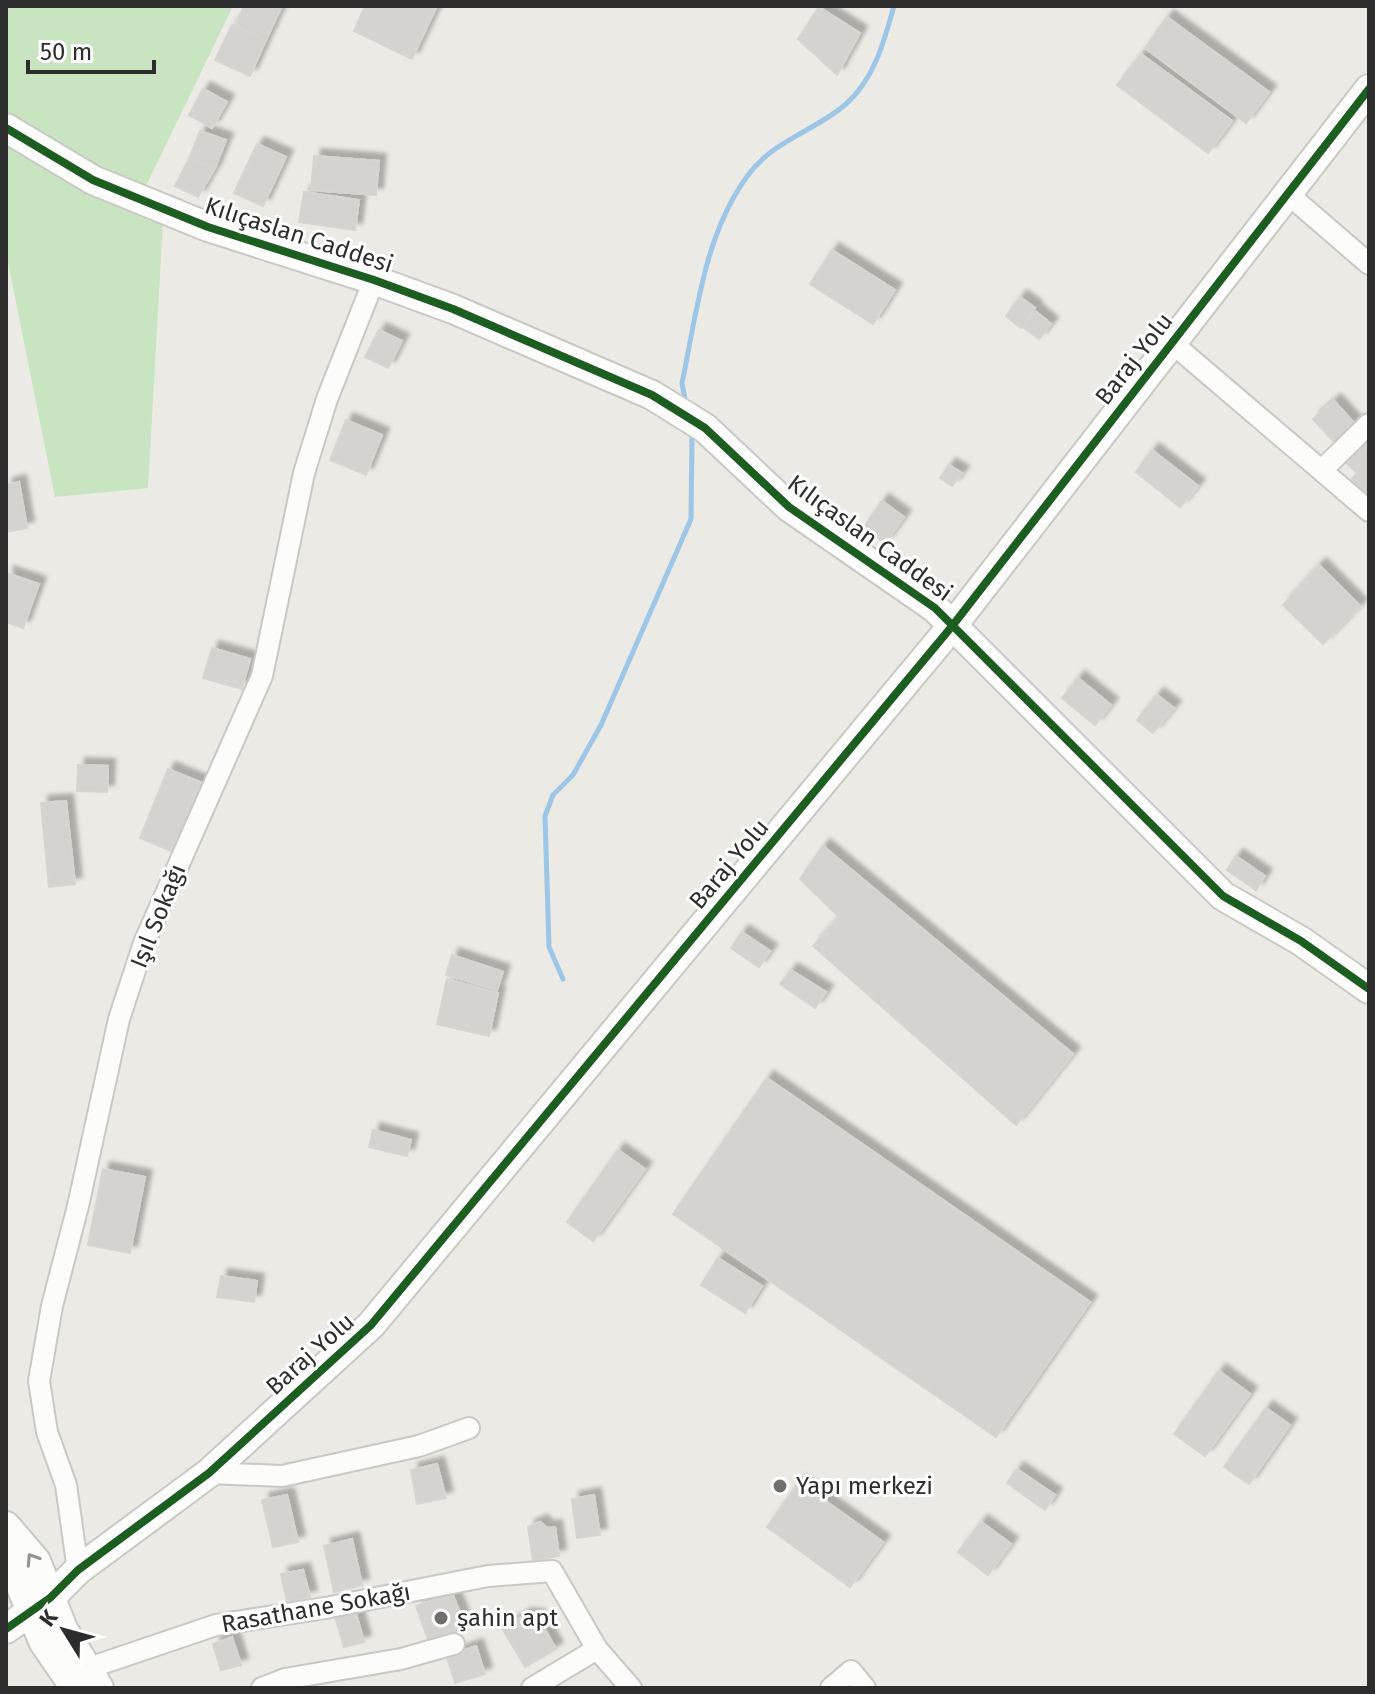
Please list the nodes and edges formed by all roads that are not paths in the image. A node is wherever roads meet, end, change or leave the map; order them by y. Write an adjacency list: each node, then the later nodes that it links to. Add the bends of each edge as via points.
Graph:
1 (1369, 89): 3 (street, Baraj Yolu)
2 (6, 128): 5 (street, Kılıçaslan Caddesi, via 93,180 267,247)
3 (1288, 194): 4 (street); 6 (street, Baraj Yolu)
4 (1369, 264)
5 (374, 280): 10 (street, Kılıçaslan Caddesi, via 652,395 705,428 789,507); 16 (street, Işıl Sokağı, via 304,473 262,676 144,943 119,1019 52,1306 39,1381 47,1432 66,1485)
6 (1172, 343): 8 (street); 10 (street, Baraj Yolu)
7 (1369, 424): 8 (street)
8 (1322, 470): 9 (street)
9 (1369, 511)
10 (953, 625): 11 (street, Kılıçaslan Caddesi, via 1223,896); 13 (street, Baraj Yolu, via 371,1325)
11 (1369, 989)
12 (469, 1428): 13 (street, via 419,1446 282,1476)
13 (209, 1473): 16 (street, Baraj Yolu)
14 (6, 1526): 17 (street, one-way to 14, via 36,1561)
15 (6, 1561): 17 (street)
16 (78, 1570): 17 (street, Baraj Yolu)
17 (40, 1604): 18 (street, Baraj Yolu); 21 (street, via 43,1641)
18 (6, 1629)
19 (454, 1644): 22 (street)
20 (597, 1649): 21 (street, Rasathane Sokağı, via 552,1571 488,1576 216,1625); 23 (street); 24 (street)
21 (87, 1682)
22 (262, 1688)
23 (532, 1688)
24 (631, 1688)
25 (831, 1688): 26 (street, via 851,1671)
26 (865, 1688)

